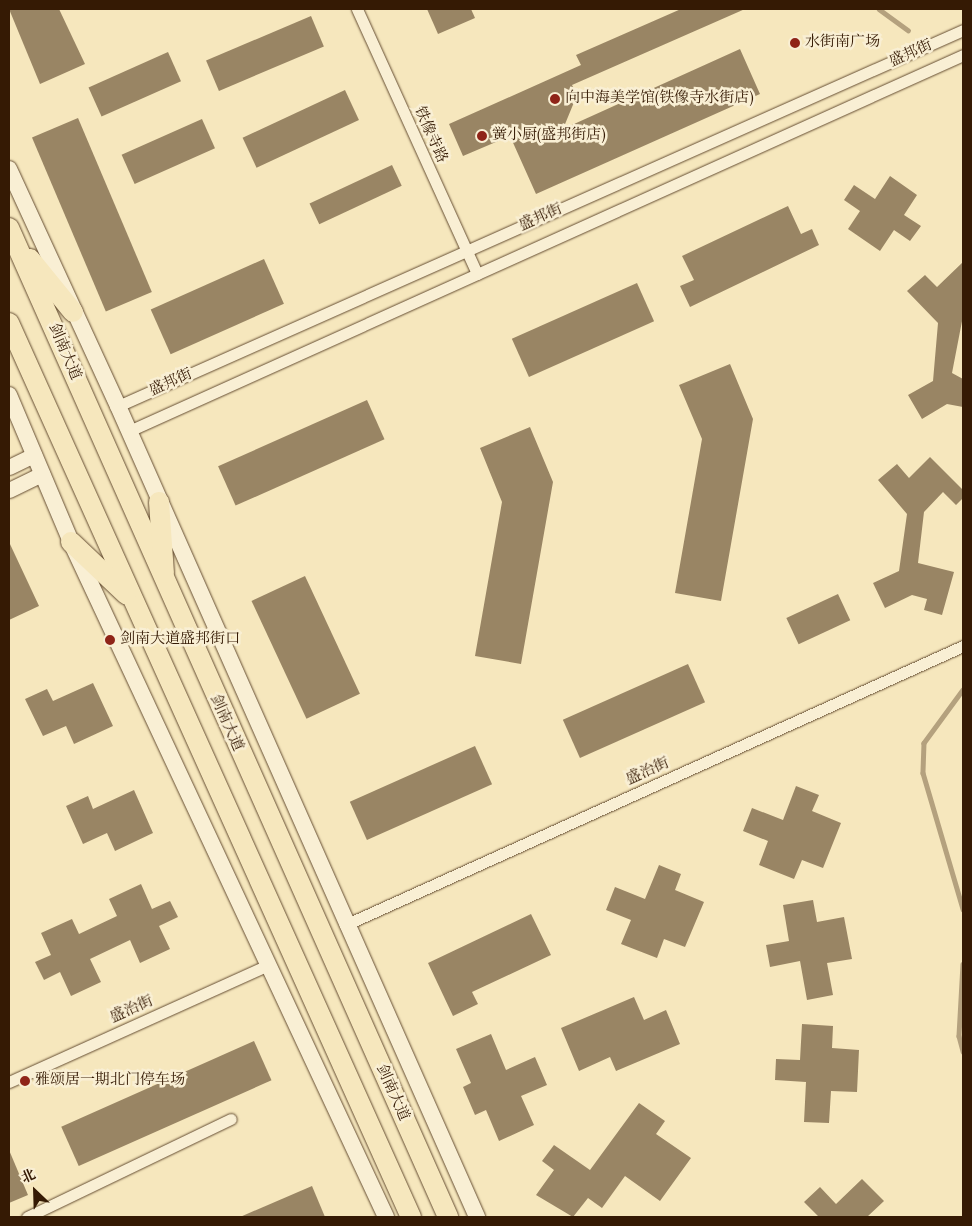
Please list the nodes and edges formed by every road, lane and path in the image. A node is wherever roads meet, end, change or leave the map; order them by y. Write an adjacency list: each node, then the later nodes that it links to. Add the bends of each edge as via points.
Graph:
1 (357, 9): 6 (street, 铁像寺路)
2 (963, 30): 6 (street, 盛邦街)
3 (963, 55): 7 (street, 盛邦街)
4 (9, 169): 8 (main road)
5 (12, 234): 8 (highway); 19 (highway, 剑南大道)
6 (466, 251): 7 (street, 铁像寺路); 11 (street, 盛邦街)
7 (476, 274): 12 (street, 盛邦街)
8 (73, 312): 11 (main road)
9 (9, 323): 20 (highway)
10 (9, 395): 13 (main road)
11 (118, 406): 12 (main road)
12 (129, 431): 17 (main road)
13 (34, 455): 14 (street); 15 (main road)
14 (9, 467)
15 (42, 474): 16 (street); 18 (main road)
16 (9, 490)
17 (159, 502): 19 (highway); 22 (main road)
18 (72, 542): 20 (highway); 23 (main road)
19 (165, 587): 29 (highway, 剑南大道)
20 (134, 602): 28 (highway)
21 (963, 646): 22 (street, 盛治街)
22 (345, 925): 30 (main road)
23 (268, 965): 24 (street, 盛治街); 27 (main road)
24 (9, 1082)
25 (231, 1119): 26 (street)
26 (27, 1217)
27 (386, 1217)
28 (410, 1217)
29 (448, 1217)
30 (477, 1217)

